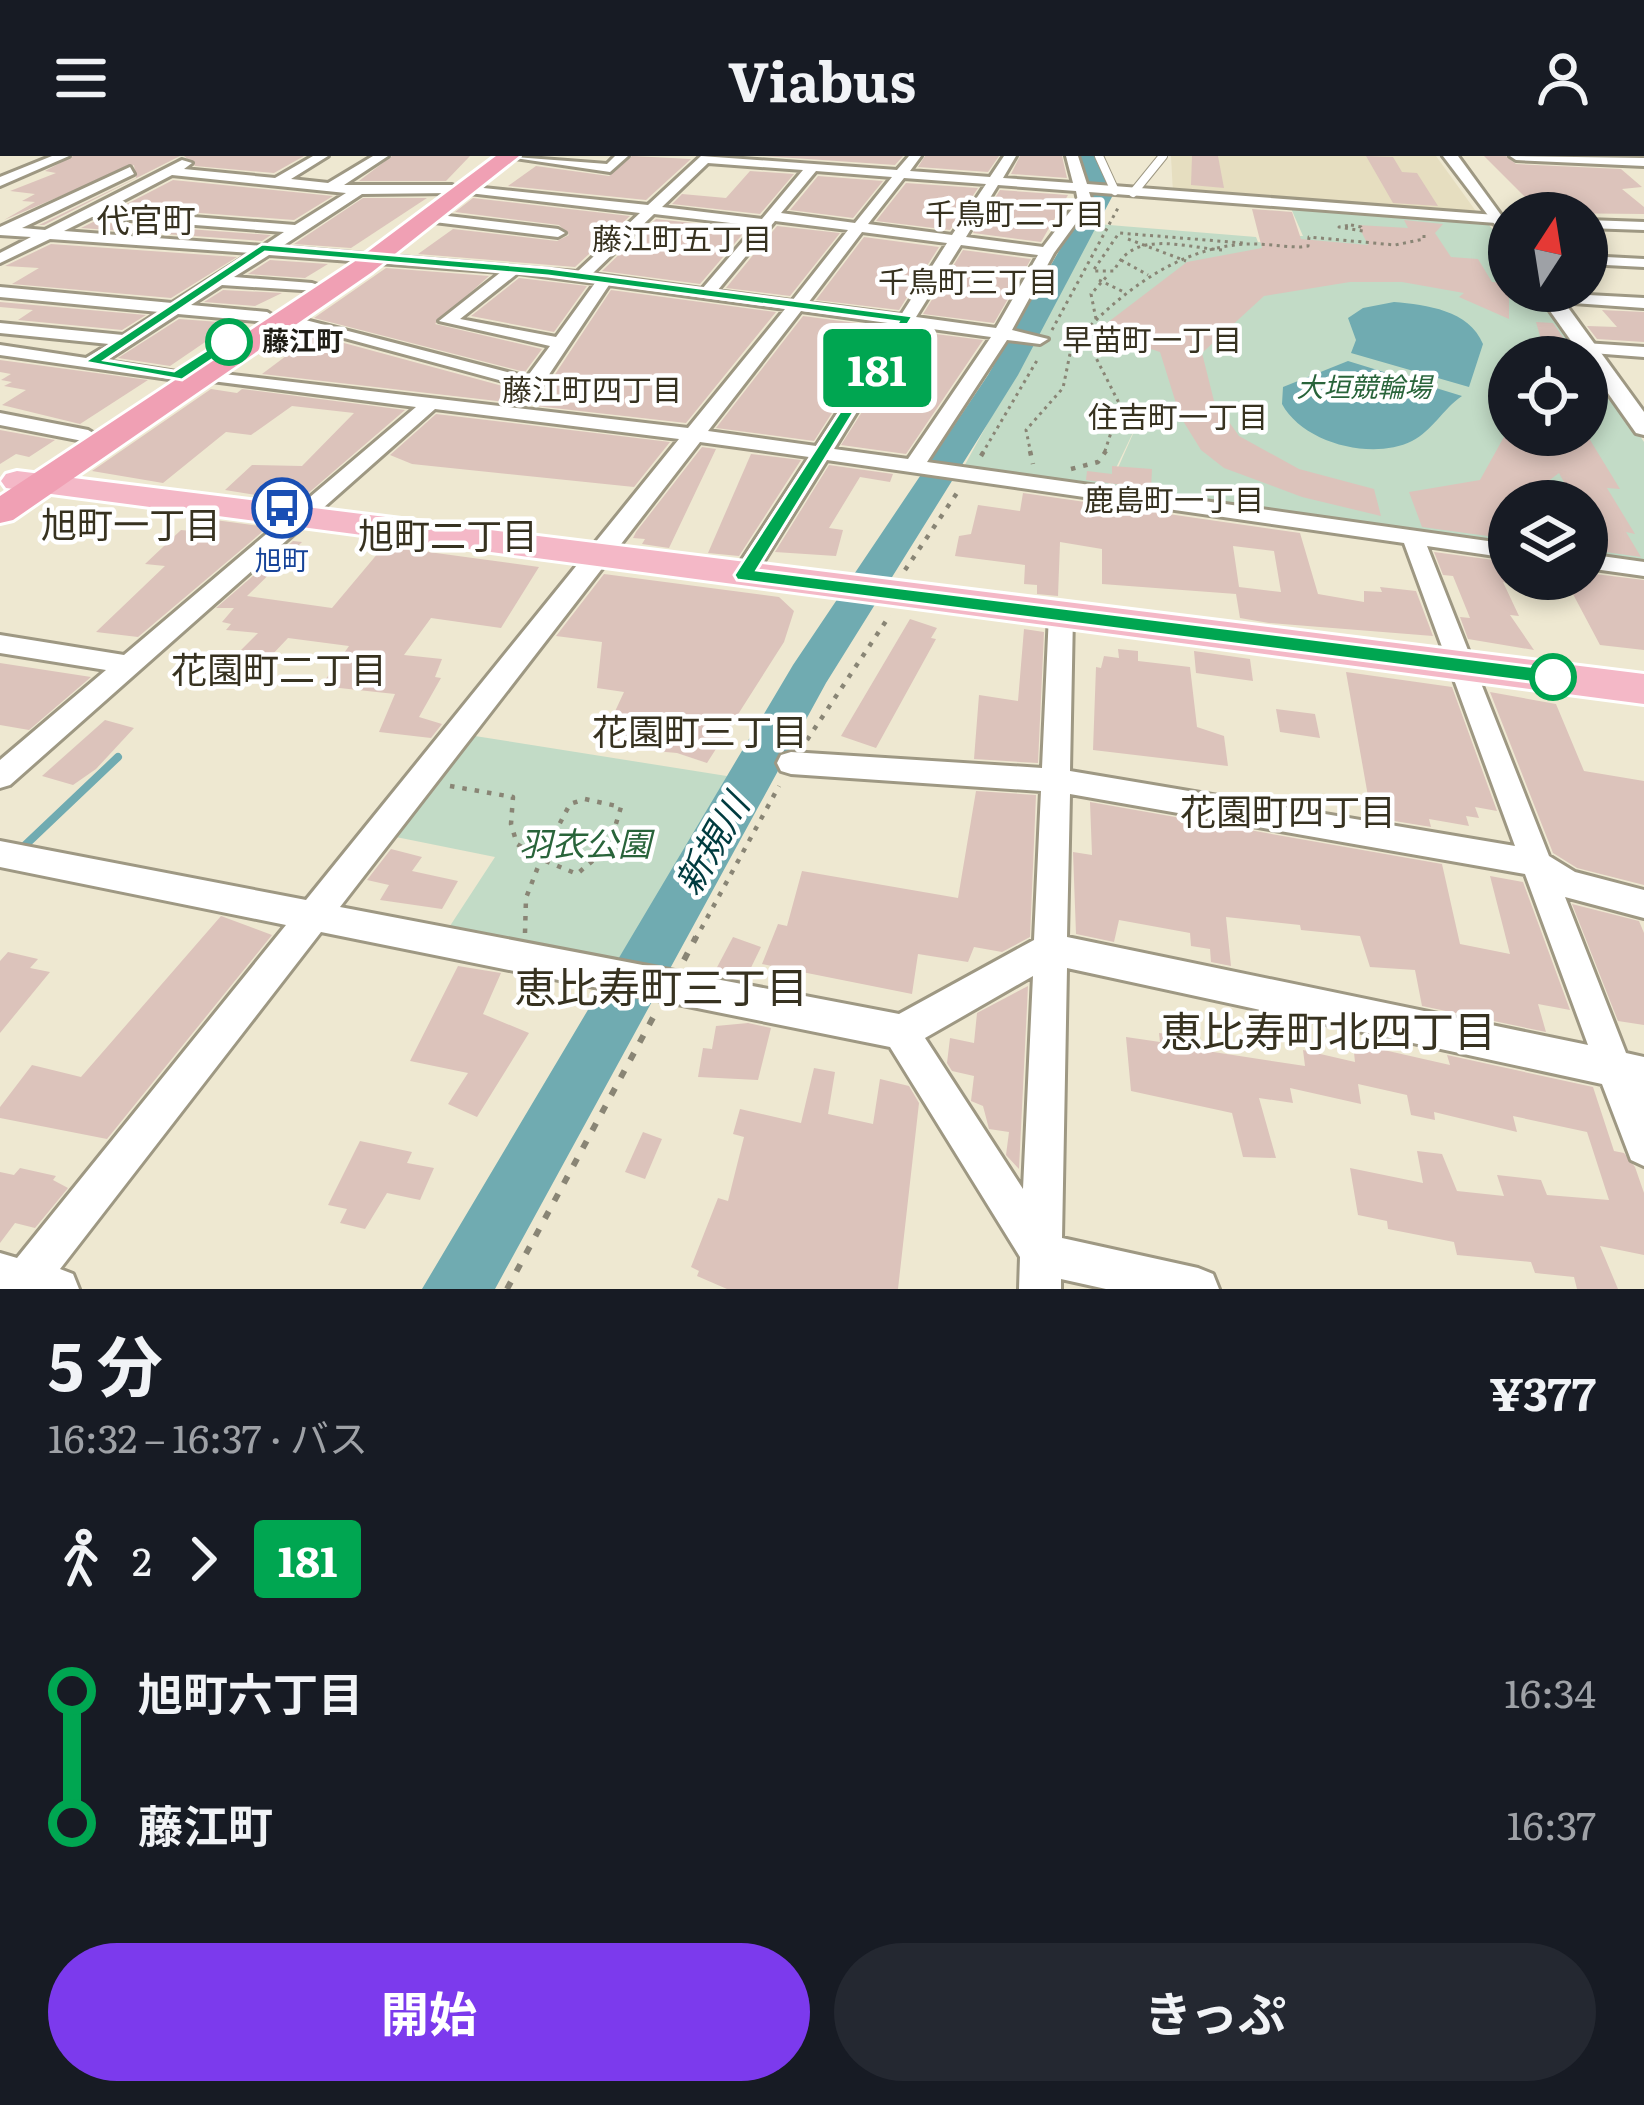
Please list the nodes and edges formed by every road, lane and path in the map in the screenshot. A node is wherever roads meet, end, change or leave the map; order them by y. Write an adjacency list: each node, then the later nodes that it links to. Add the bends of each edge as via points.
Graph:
1 (63, 156): 24 (street)
2 (200, 156): 21 (street)
3 (322, 156): 25 (street)
4 (382, 156): 27 (street)
5 (492, 156): 28 (highway)
6 (508, 156): 7 (street, via 610,168); 28 (highway)
7 (622, 156)
8 (915, 156): 22 (street)
9 (1010, 156): 26 (street)
10 (1072, 156): 29 (street)
11 (1099, 156): 31 (lane)
12 (1143, 156): 16 (lane)
13 (1450, 156): 32 (street)
14 (1516, 156): 17 (street)
15 (707, 157): 20 (street); 33 (street)
16 (1162, 157): 31 (lane)
17 (1632, 160)
18 (141, 165): 44 (street)
19 (244, 166): 23 (street)
20 (810, 170): 22 (street); 37 (street)
21 (169, 171): 23 (street); 34 (street)
22 (898, 176): 26 (street); 41 (street)
23 (224, 177): 25 (street)
24 (0, 182)
25 (277, 182): 27 (street)
26 (992, 183): 29 (street); 48 (street)
27 (331, 187): 30 (street)
28 (461, 189): 30 (street); 33 (street); 35 (highway); 55 (highway)
29 (1087, 189): 31 (street); 54 (street, via 1076,219)
30 (359, 190): 42 (street)
31 (1121, 192): 36 (street); 82 (path)
32 (1488, 201)
33 (651, 210): 37 (street); 64 (street)
34 (88, 212): 42 (street); 45 (street)
35 (430, 218): 46 (street); 55 (highway)
36 (1488, 218)
37 (768, 220): 41 (street); 70 (street)
38 (1419, 221): 51 (path, via 1424,238)
39 (1608, 225): 40 (street)
40 (1644, 226)
41 (859, 227): 48 (street); 74 (street)
42 (294, 229): 52 (street)
43 (1363, 229): 51 (path, via 1374,230)
44 (2, 231): 45 (street)
45 (49, 232): 52 (street); 56 (street)
46 (558, 233)
47 (1128, 239): 49 (path)
48 (956, 240): 54 (street); 77 (street)
49 (1137, 243): 53 (path); 57 (path); 58 (path)
50 (1249, 244): 51 (path, via 1299,248 1309,237); 53 (path); 62 (path, via 1118,233 1093,272)
51 (1381, 244)
52 (262, 248): 55 (street); 66 (street)
53 (1223, 250): 58 (path)
54 (1047, 252): 80 (street)
55 (368, 257): 61 (street); 68 (highway); 76 (highway)
56 (0, 259)
57 (1121, 260): 62 (path); 63 (path)
58 (1186, 261): 63 (path)
59 (1608, 261): 60 (street)
60 (1644, 263)
61 (515, 268): 64 (street); 83 (street, via 447,321)
62 (1114, 271): 67 (path)
63 (1148, 274): 71 (path)
64 (581, 276): 65 (street)
65 (607, 279): 70 (street); 83 (street)
66 (215, 280): 68 (street); 75 (street)
67 (1099, 280): 71 (path); 78 (path, via 1090,308)
68 (312, 288): 76 (highway)
69 (0, 292): 75 (street)
70 (708, 292): 74 (street)
71 (1126, 293): 78 (path)
72 (1608, 300): 73 (street)
73 (1644, 303)
74 (797, 304): 77 (street); 97 (street)
75 (174, 308): 76 (street); 81 (street)
76 (276, 319): 90 (highway); 92 (street)
77 (908, 319): 80 (street); 99 (street)
78 (1096, 319): 85 (path)
79 (0, 328): 81 (street)
80 (1005, 333): 82 (street); 100 (street)
81 (125, 340): 89 (street)
82 (1044, 340): 84 (path); 101 (path)
83 (560, 344): 92 (street)
84 (1072, 344): 85 (path); 102 (path, via 1063,388 1026,430)
85 (1090, 346): 102 (path, via 1120,405 1110,446 1098,463)
86 (0, 350): 89 (street)
87 (1608, 350): 88 (street)
88 (1644, 352)
89 (92, 362): 90 (street)
90 (190, 376): 93 (street); 98 (highway); 103 (highway)
91 (1608, 376): 95 (street)
92 (534, 384): 94 (street)
93 (430, 404): 94 (street); 104 (street)
94 (508, 412): 97 (street)
95 (1640, 416)
96 (0, 419): 98 (street)
97 (694, 435): 99 (street); 107 (street)
98 (88, 436): 103 (highway)
99 (823, 454): 100 (street); 110 (street)
100 (917, 468): 101 (street)
101 (966, 475): 102 (street); 111 (path)
102 (1036, 480): 105 (street)
103 (15, 492): 104 (main road)
104 (302, 517): 107 (main road); 114 (street)
105 (1413, 538): 106 (street); 115 (street)
106 (1488, 548)
107 (597, 556): 110 (main road); 119 (street)
108 (1608, 565): 109 (street)
109 (1644, 569)
110 (744, 575): 111 (main road)
111 (891, 593): 112 (main road); 117 (path, via 895,608)
112 (1061, 614): 115 (main road); 120 (street)
113 (0, 644): 114 (street)
114 (133, 664): 118 (street)
115 (1462, 665): 116 (main road); 123 (street)
116 (1644, 689)
117 (791, 763): 120 (street); 128 (path)
118 (0, 777)
119 (420, 780): 122 (path, via 513,797 517,844); 125 (street)
120 (1054, 780): 123 (street); 126 (street)
121 (0, 854): 125 (street)
122 (541, 859): 122 (path, via 570,804 621,807 619,832 600,861 577,874); 127 (path, via 526,898)
123 (1535, 863): 124 (street, via 1567,884); 130 (street)
124 (1644, 904)
125 (313, 915): 127 (street); 133 (street)
126 (1050, 949): 129 (street); 130 (street); 132 (street)
127 (524, 956): 128 (street)
128 (666, 985): 129 (street); 134 (path)
129 (901, 1032): 132 (street)
130 (1629, 1072): 131 (street)
131 (1644, 1147)
132 (1041, 1272): 135 (street)
133 (25, 1283)
134 (507, 1289)
135 (1198, 1289)

